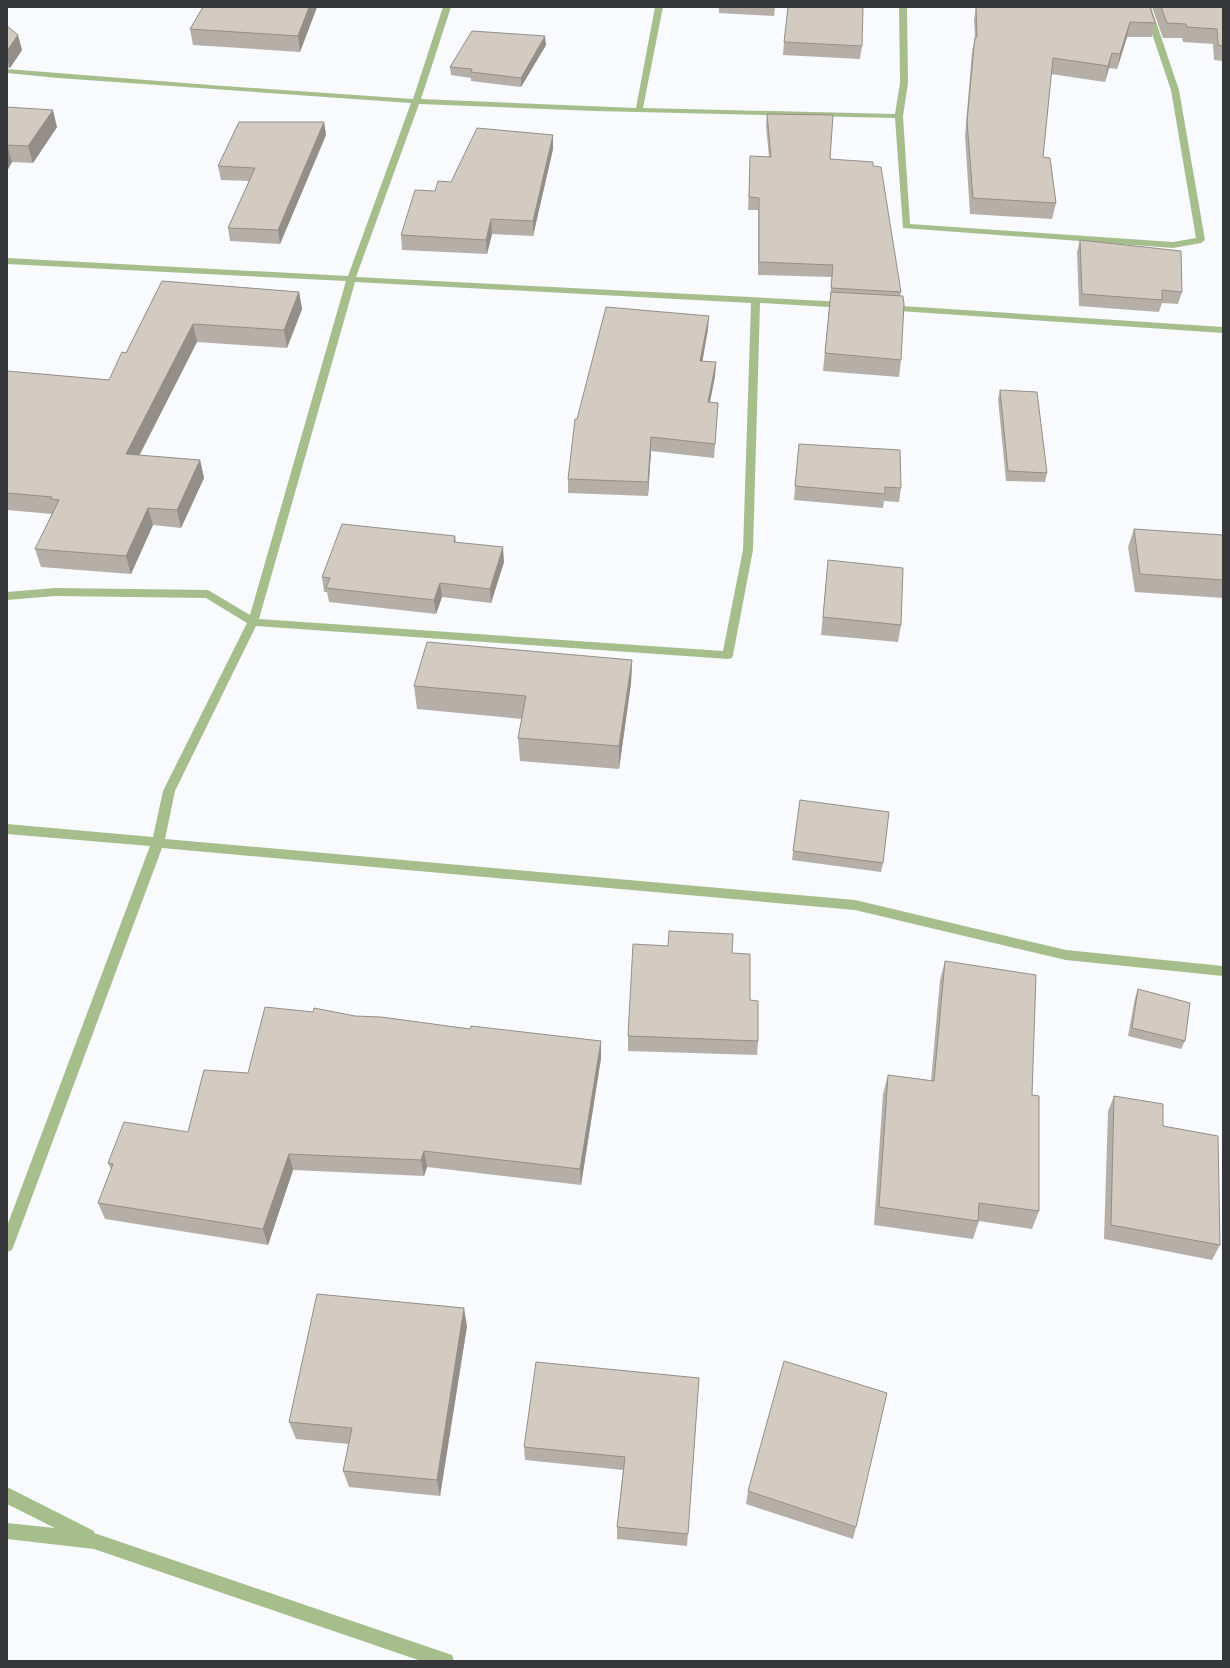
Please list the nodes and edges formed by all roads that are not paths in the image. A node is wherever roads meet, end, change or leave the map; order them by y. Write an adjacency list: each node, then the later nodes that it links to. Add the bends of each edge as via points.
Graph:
1 (447, 7): 6 (street)
2 (659, 7): 7 (street)
3 (903, 7): 8 (street, via 904,83)
4 (1147, 7): 8 (street, via 1175,90 1201,240 1173,245 906,226)
5 (7, 71): 6 (street)
6 (416, 101): 7 (street); 10 (street)
7 (639, 110): 8 (street)
8 (899, 116)
9 (7, 261): 10 (street)
10 (351, 279): 11 (street); 16 (street)
11 (756, 300): 12 (street); 16 (street, via 748,550 728,655)
12 (851, 306)
13 (874, 307): 14 (street)
14 (1223, 330)
15 (7, 596): 16 (street, via 55,592 208,594)
16 (253, 622): 18 (street, via 169,791)
17 (7, 829): 18 (street)
18 (158, 842): 19 (street, via 855,905 1066,955); 20 (street)
19 (1223, 972)
20 (7, 1245)
21 (7, 1495): 23 (street)
22 (7, 1531): 23 (street)
23 (94, 1541): 24 (street)
24 (446, 1661)

